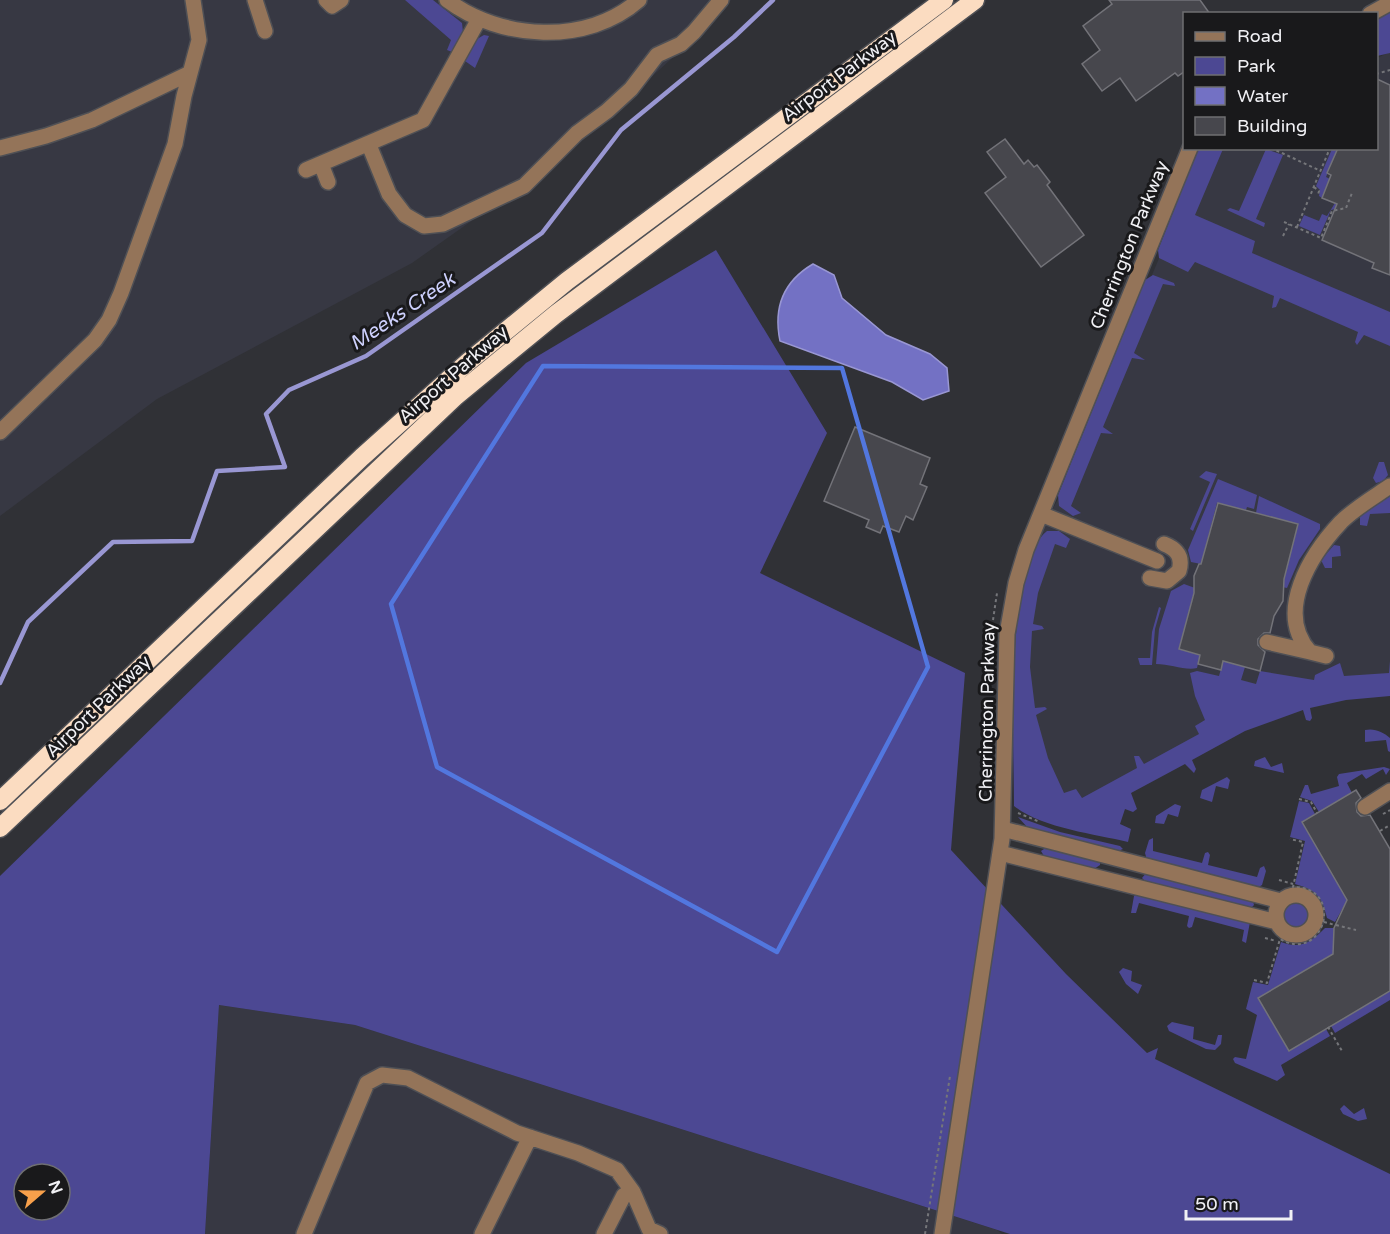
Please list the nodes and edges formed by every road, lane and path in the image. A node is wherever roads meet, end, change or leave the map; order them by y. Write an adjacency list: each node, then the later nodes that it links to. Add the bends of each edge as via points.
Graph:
1 (193, 0): 12 (street, via 199,39)
2 (255, 0): 11 (street)
3 (448, 0): 10 (street)
4 (721, 0): 13 (street, via 681,44 657,55 631,89 577,133 524,186 443,224 424,226 405,215 389,194)
5 (942, 0): 42 (highway, Airport Parkway, via 567,281 468,362 362,456)
6 (975, 0): 46 (highway, Airport Parkway, via 556,314 456,396)
7 (637, 1): 10 (street, via 597,24 567,31 517,30)
8 (1390, 3): 9 (street)
9 (1374, 12)
10 (479, 19): 13 (street, via 423,120)
11 (266, 31)
12 (190, 73): 14 (street, via 92,120); 29 (street, via 171,159 109,320 85,351)
13 (369, 145): 18 (street)
14 (0, 148)
15 (1189, 150): 31 (street, Cherrington Parkway)
16 (1275, 150): 20 (path)
17 (1329, 150): 20 (path)
18 (321, 164): 19 (street); 21 (street)
19 (306, 170)
20 (1321, 171): 22 (path)
21 (328, 182)
22 (1314, 186): 24 (path); 27 (path)
23 (1352, 193): 27 (path, via 1346,208 1332,211 1321,238)
24 (1318, 195)
25 (1284, 222): 26 (path)
26 (1289, 224): 27 (path); 28 (path)
27 (1297, 227)
28 (1283, 236)
29 (0, 432)
30 (1390, 486): 37 (street, via 1343,520 1322,545 1303,578 1294,618 1299,636)
31 (1041, 514): 33 (street); 47 (street, Cherrington Parkway, via 1020,569 1006,634)
32 (1164, 544): 34 (street, via 1178,553 1179,571 1167,581)
33 (1157, 561)
34 (1150, 578)
35 (997, 593): 39 (path)
36 (1267, 642): 37 (street)
37 (1310, 652): 38 (street)
38 (1326, 656)
39 (990, 663)
40 (1390, 791): 43 (street)
41 (1299, 799): 44 (path, via 1311,802)
42 (0, 801)
43 (1365, 807)
44 (1317, 813)
45 (1390, 825): 48 (path)
46 (0, 828)
47 (1003, 829): 50 (street, Cherrington Parkway); 53 (street)
48 (1380, 831)
49 (1290, 839): 52 (path, via 1303,842)
50 (1000, 853): 54 (street); 70 (street, Cherrington Parkway)
51 (1279, 880): 52 (path)
52 (1293, 884): 55 (path, via 1319,898)
53 (1281, 901): 54 (street); 54 (street, via 1302,895 1313,904 1316,917 1310,929 1299,935 1287,933)
54 (1277, 921)
55 (1324, 922): 56 (path); 58 (path, via 1319,933 1308,941)
56 (1356, 930)
57 (1265, 938): 58 (path)
58 (1278, 942): 59 (path, via 1267,983)
59 (1254, 980)
60 (1328, 1028): 61 (path)
61 (1342, 1051)
62 (951, 1069): 69 (path)
63 (530, 1137): 64 (street, via 617,1170); 65 (street, via 408,1078 382,1075 367,1083); 66 (street)
64 (633, 1192): 67 (street, via 624,1195); 68 (street, via 650,1229)
65 (304, 1234)
66 (482, 1234)
67 (604, 1234)
68 (660, 1234)
69 (925, 1234)
70 (942, 1234)

